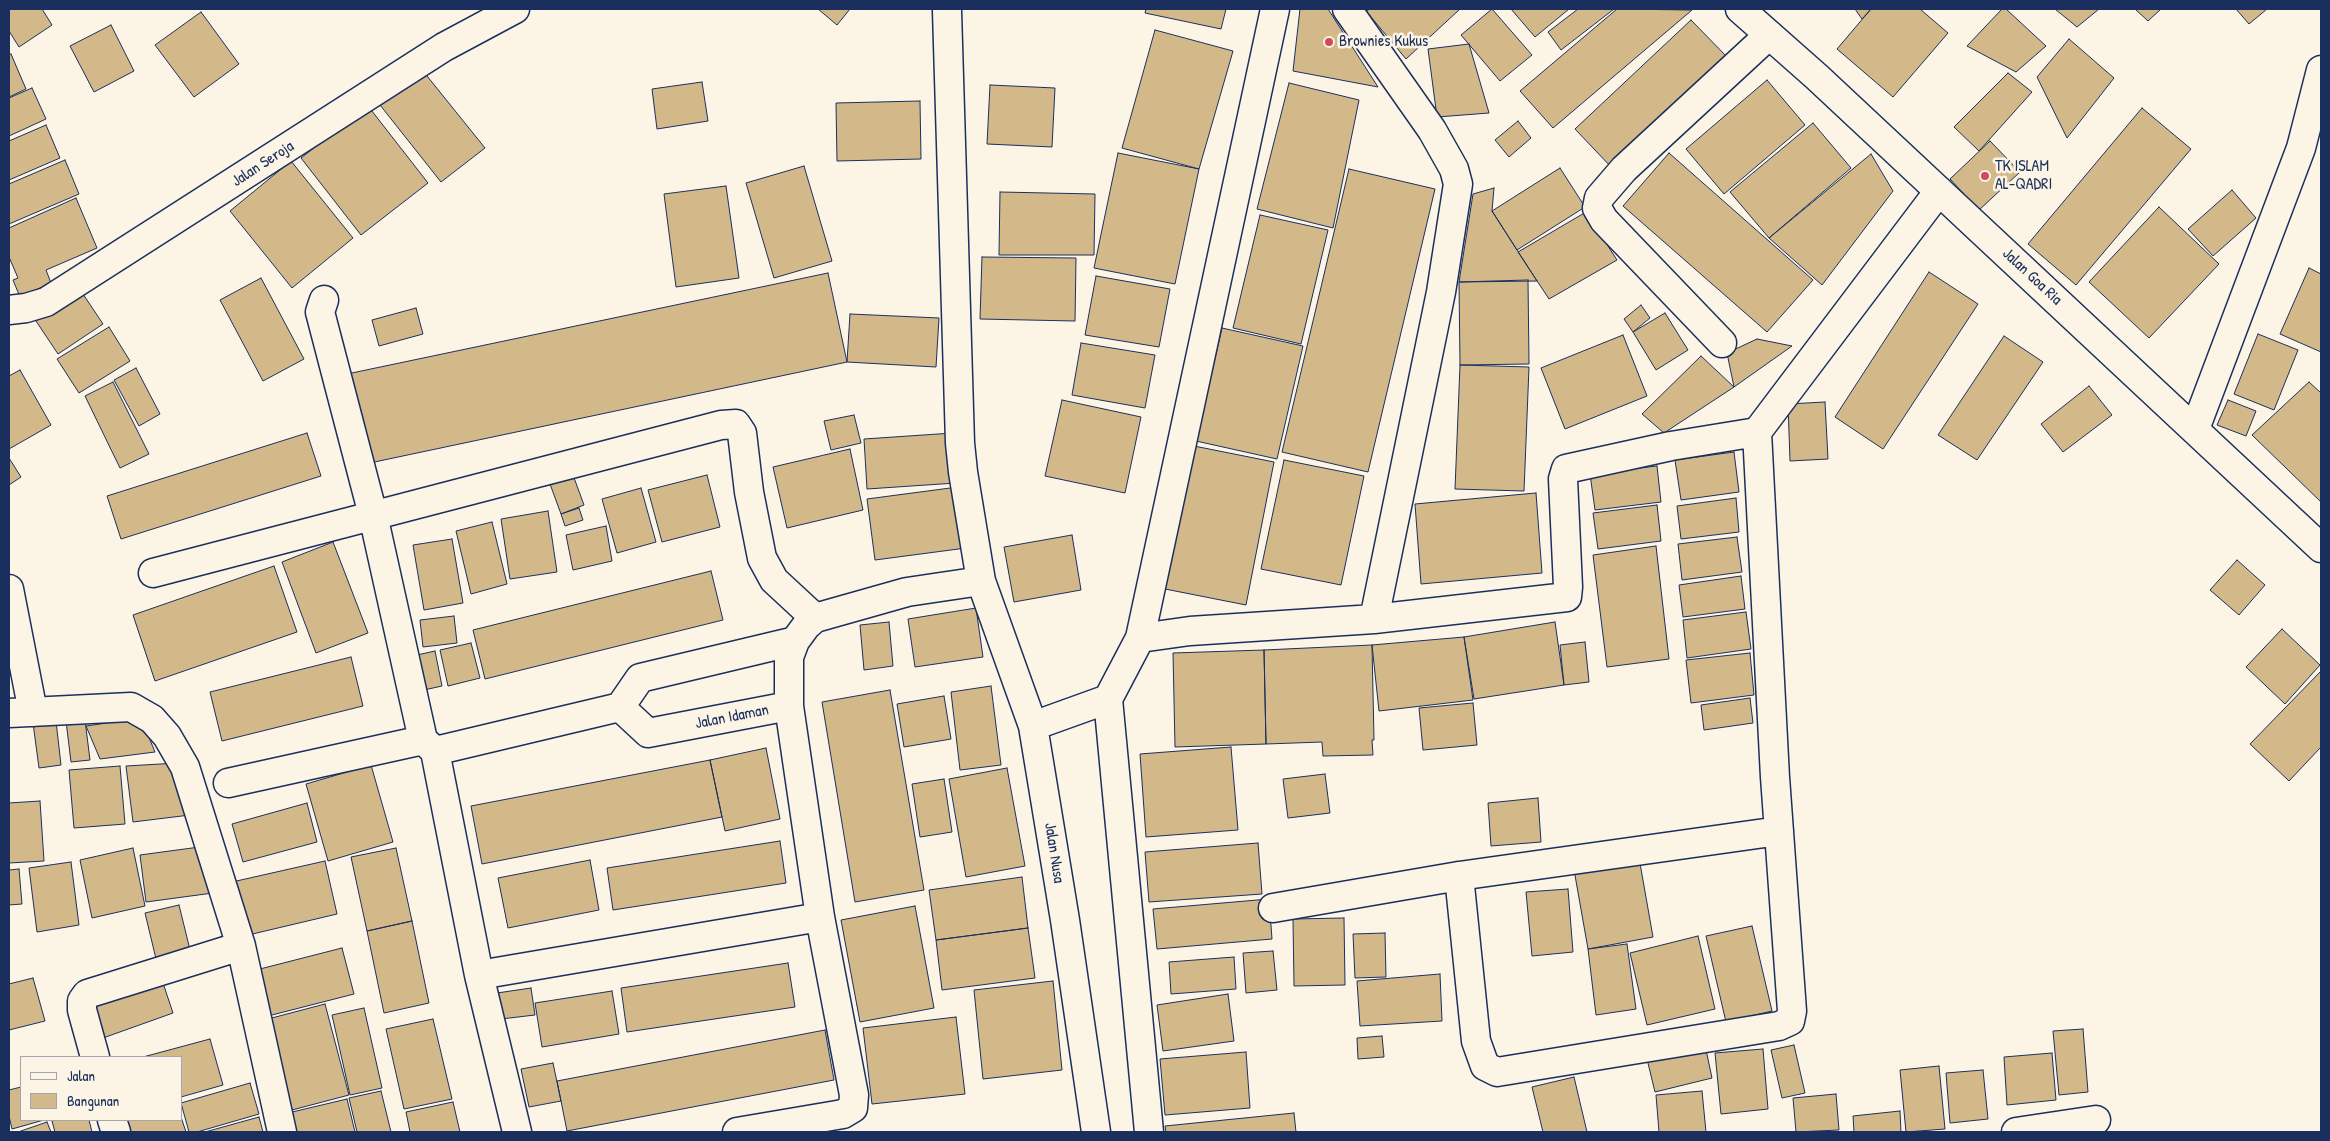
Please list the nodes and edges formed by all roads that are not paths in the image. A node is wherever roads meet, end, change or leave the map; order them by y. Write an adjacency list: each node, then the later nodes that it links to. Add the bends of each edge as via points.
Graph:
1 (515, 9): 10 (street, Jalan Seroja, via 444,47 46,302 26,308)
2 (1276, 9): 21 (street)
3 (1347, 9): 20 (street, via 1432,130 1454,169 1458,184 1441,292)
4 (1740, 9): 6 (street, Jalan Goa Ria)
5 (947, 11): 17 (street, Jalan Nusa, via 960,443)
6 (1769, 35): 8 (street, Jalan Goa Ria); 11 (street, via 1624,169 1599,198 1597,208 1604,220)
7 (2321, 70): 12 (street, via 2300,148)
8 (1939, 191): 12 (street, Jalan Goa Ria); 13 (street)
9 (324, 300): 14 (street, via 320,312)
10 (9, 308)
11 (1722, 343)
12 (2195, 430): 15 (street, Jalan Goa Ria)
13 (1757, 432): 20 (street, via 1671,446 1566,469 1563,479 1566,597); 30 (street)
14 (373, 515): 16 (street); 19 (street, via 736,424 742,433 762,558 774,580); 28 (street)
15 (2321, 548)
16 (153, 573)
17 (981, 581): 19 (street, via 907,592); 27 (street, Jalan Nusa)
18 (9, 589): 26 (street)
19 (815, 618): 22 (street, Jalan Idaman)
20 (1374, 619): 21 (street, via 1190,631)
21 (1140, 638): 23 (street)
22 (794, 642): 24 (street, Jalan Idaman, via 789,657); 25 (street, via 640,678)
23 (1108, 699): 27 (street); 42 (street)
24 (789, 706): 25 (street, Jalan Idaman, via 648,733); 33 (street)
25 (620, 707): 28 (street)
26 (21, 712): 34 (street, via 130,707 152,719 167,736 185,767)
27 (1033, 726): 41 (street, Jalan Nusa)
28 (429, 745): 29 (street); 35 (street)
29 (228, 783)
30 (1779, 831): 31 (street); 31 (street, via 1792,1012 1790,1021 1779,1026 1497,1072 1484,1066 1476,1041)
31 (1459, 876): 32 (street)
32 (1273, 908)
33 (820, 917): 35 (street); 40 (street, via 854,1095 853,1108 843,1114)
34 (241, 946): 36 (street, via 87,994 82,1001 82,1010); 38 (street)
35 (479, 975): 39 (street)
36 (95, 1056)
37 (2096, 1120): 43 (street)
38 (282, 1132)
39 (516, 1132)
40 (738, 1132)
41 (1096, 1132)
42 (1149, 1132)
43 (2016, 1132)

